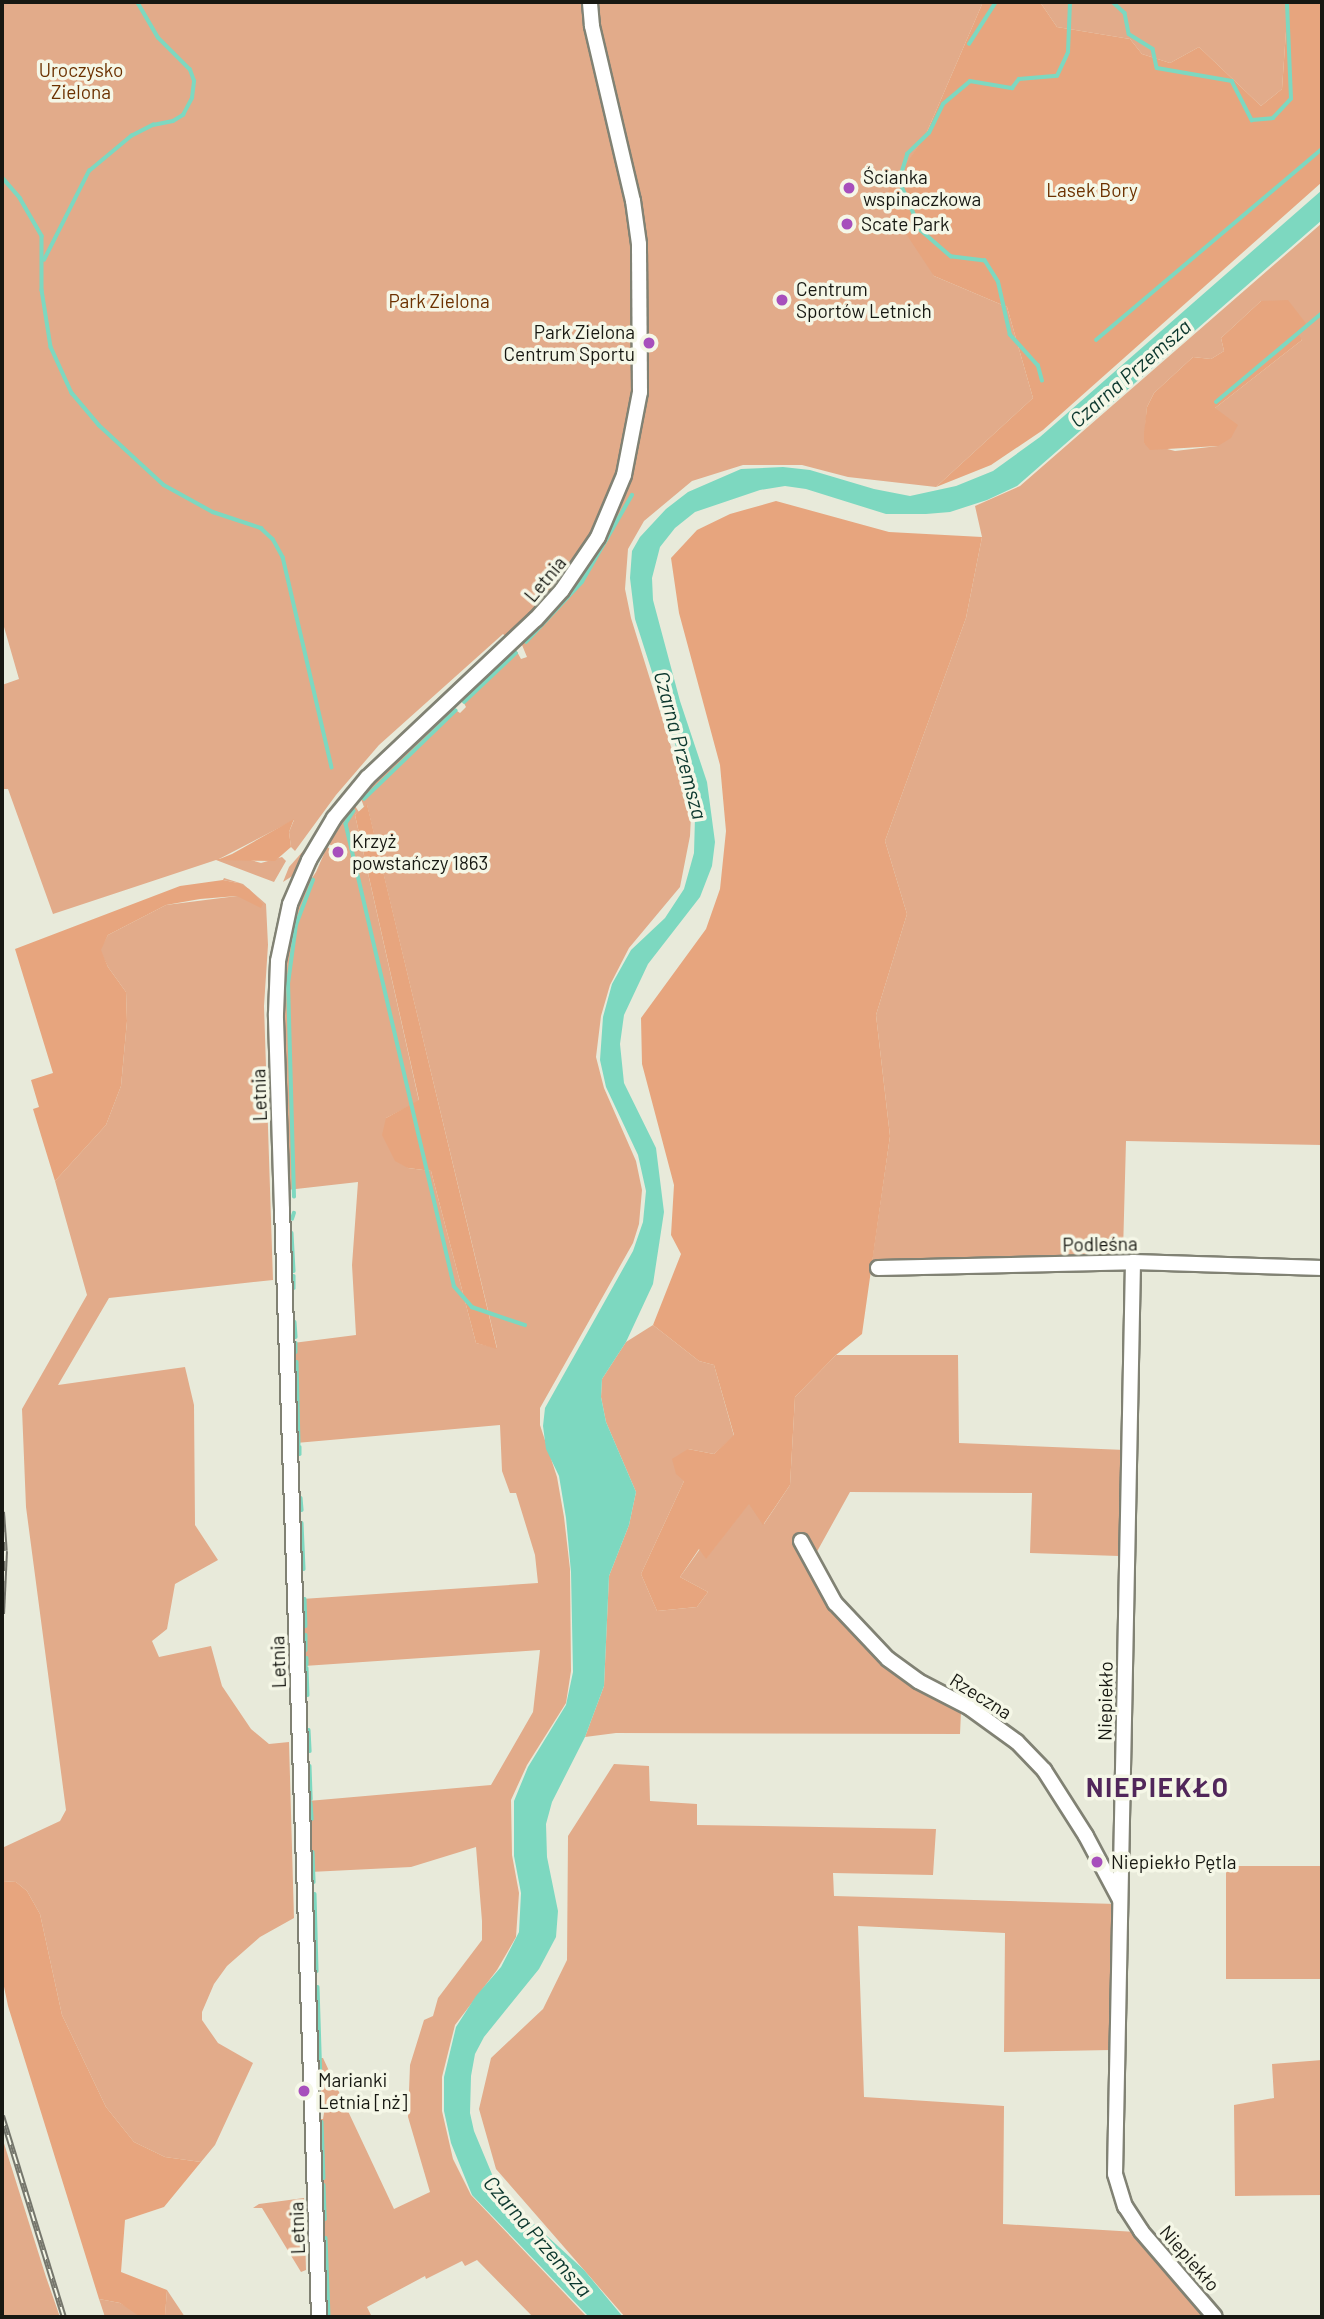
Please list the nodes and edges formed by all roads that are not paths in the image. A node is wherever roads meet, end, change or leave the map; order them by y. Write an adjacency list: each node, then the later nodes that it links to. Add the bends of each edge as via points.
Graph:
1 (590, 2): 7 (street, Letnia, via 639,244 639,392 624,475 598,537 554,600 368,778 334,818 290,904 278,961 276,1014)
2 (1133, 1262): 3 (street, Podleśna); 4 (street, Podleśna); 6 (street, Niepiekło)
3 (877, 1268)
4 (1322, 1268)
5 (800, 1541): 6 (street, Rzeczna, via 835,1603 888,1659 981,1716 1017,1742 1044,1770)
6 (1121, 1902): 8 (street, Niepiekło, via 1117,2185 1141,2231)
7 (319, 2317)
8 (1215, 2317)

